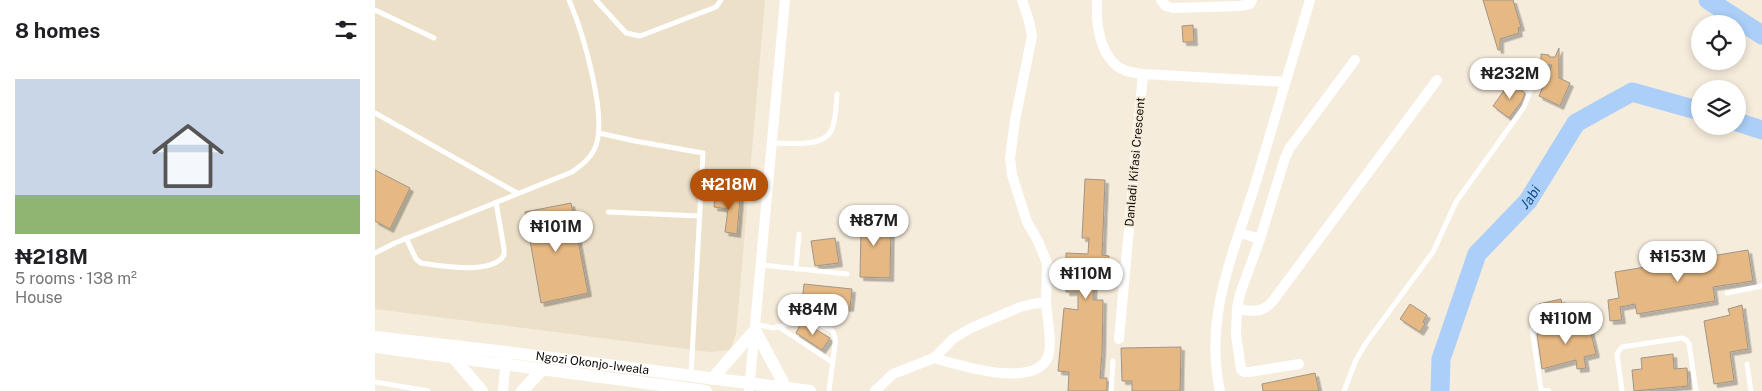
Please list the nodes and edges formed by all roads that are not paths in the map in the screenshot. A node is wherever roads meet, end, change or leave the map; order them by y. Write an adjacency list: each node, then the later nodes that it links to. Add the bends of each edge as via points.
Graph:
1 (569, 0): 19 (lane, via 586,51 597,102)
2 (596, 0): 3 (lane, via 626,33 640,36 716,7)
3 (721, 0)
4 (785, 0): 20 (street)
5 (1022, 0): 35 (street, via 1032,36 1010,158 1027,222 1047,263)
6 (1097, 0): 13 (street, via 1100,37 1106,54 1118,67)
7 (1161, 0): 8 (street, via 1173,8 1240,6 1250,4)
8 (1252, 0)
9 (1310, 0): 16 (street)
10 (375, 10): 11 (lane)
11 (434, 38)
12 (1355, 60): 28 (street, via 1289,149)
13 (1143, 74): 16 (street); 41 (street, Danladi Kifasi Crescent)
14 (1535, 78): 66 (lane, via 1523,107 1456,202 1433,252 1356,360)
15 (1437, 80): 36 (street, via 1268,307 1253,311)
16 (1286, 82): 25 (street)
17 (837, 94): 20 (lane, via 833,128 822,140)
18 (375, 113): 21 (lane)
19 (599, 133): 21 (lane, via 595,150 572,172); 24 (lane, via 703,152)
20 (772, 143): 30 (street)
21 (517, 193): 22 (lane)
22 (496, 202): 27 (lane); 27 (lane, via 504,249 498,262 477,267 421,263)
23 (608, 212): 24 (lane)
24 (700, 216): 51 (lane)
25 (1240, 233): 28 (street); 65 (street, via 1223,284 1217,316 1214,349)
26 (799, 234): 31 (lane)
27 (406, 238): 29 (lane)
28 (1260, 239): 36 (street)
29 (375, 253)
30 (761, 265): 31 (lane); 37 (street)
31 (796, 269): 32 (lane)
32 (847, 274)
33 (1762, 286): 34 (lane)
34 (1727, 293)
35 (1046, 304): 45 (street, via 1020,307 971,328 954,338); 45 (street, via 1050,352 1045,365 1034,375 1006,379)
36 (1237, 308): 48 (street, via 1236,335 1241,369 1250,372)
37 (755, 327): 38 (lane); 52 (street); 54 (street); 55 (street)
38 (779, 327): 47 (lane); 47 (lane, via 807,319 832,330 835,344)
39 (1532, 329): 67 (lane, via 1541,390)
40 (375, 337): 44 (street, Ngozi Okonjo-Iweala)
41 (1119, 339)
42 (375, 347): 43 (street, Ngozi Okonjo-Iweala)
43 (453, 357): 44 (street, Ngozi Okonjo-Iweala); 57 (street)
44 (506, 358): 50 (street, Ngozi Okonjo-Iweala); 51 (street, Ngozi Okonjo-Iweala); 58 (street)
45 (934, 358): 63 (street, via 893,374)
46 (1113, 361): 64 (lane)
47 (832, 362): 62 (lane)
48 (1299, 364)
49 (1747, 364): 70 (lane)
50 (543, 369): 59 (street); 60 (street, Ngozi Okonjo-Iweala)
51 (691, 376): 52 (street, Ngozi Okonjo-Iweala)
52 (712, 379): 54 (street, Ngozi Okonjo-Iweala)
53 (375, 382): 56 (lane)
54 (749, 387): 55 (street, Ngozi Okonjo-Iweala)
55 (786, 388): 61 (street, Ngozi Okonjo-Iweala)
56 (428, 391)
57 (482, 391)
58 (503, 391)
59 (523, 391)
60 (706, 391)
61 (810, 391)
62 (829, 391)
63 (875, 391)
64 (1111, 391)
65 (1220, 391)
66 (1344, 391)
67 (1549, 391)
68 (1622, 391): 69 (lane, via 1619,349 1682,338 1689,344)
69 (1696, 391)
70 (1751, 391)

